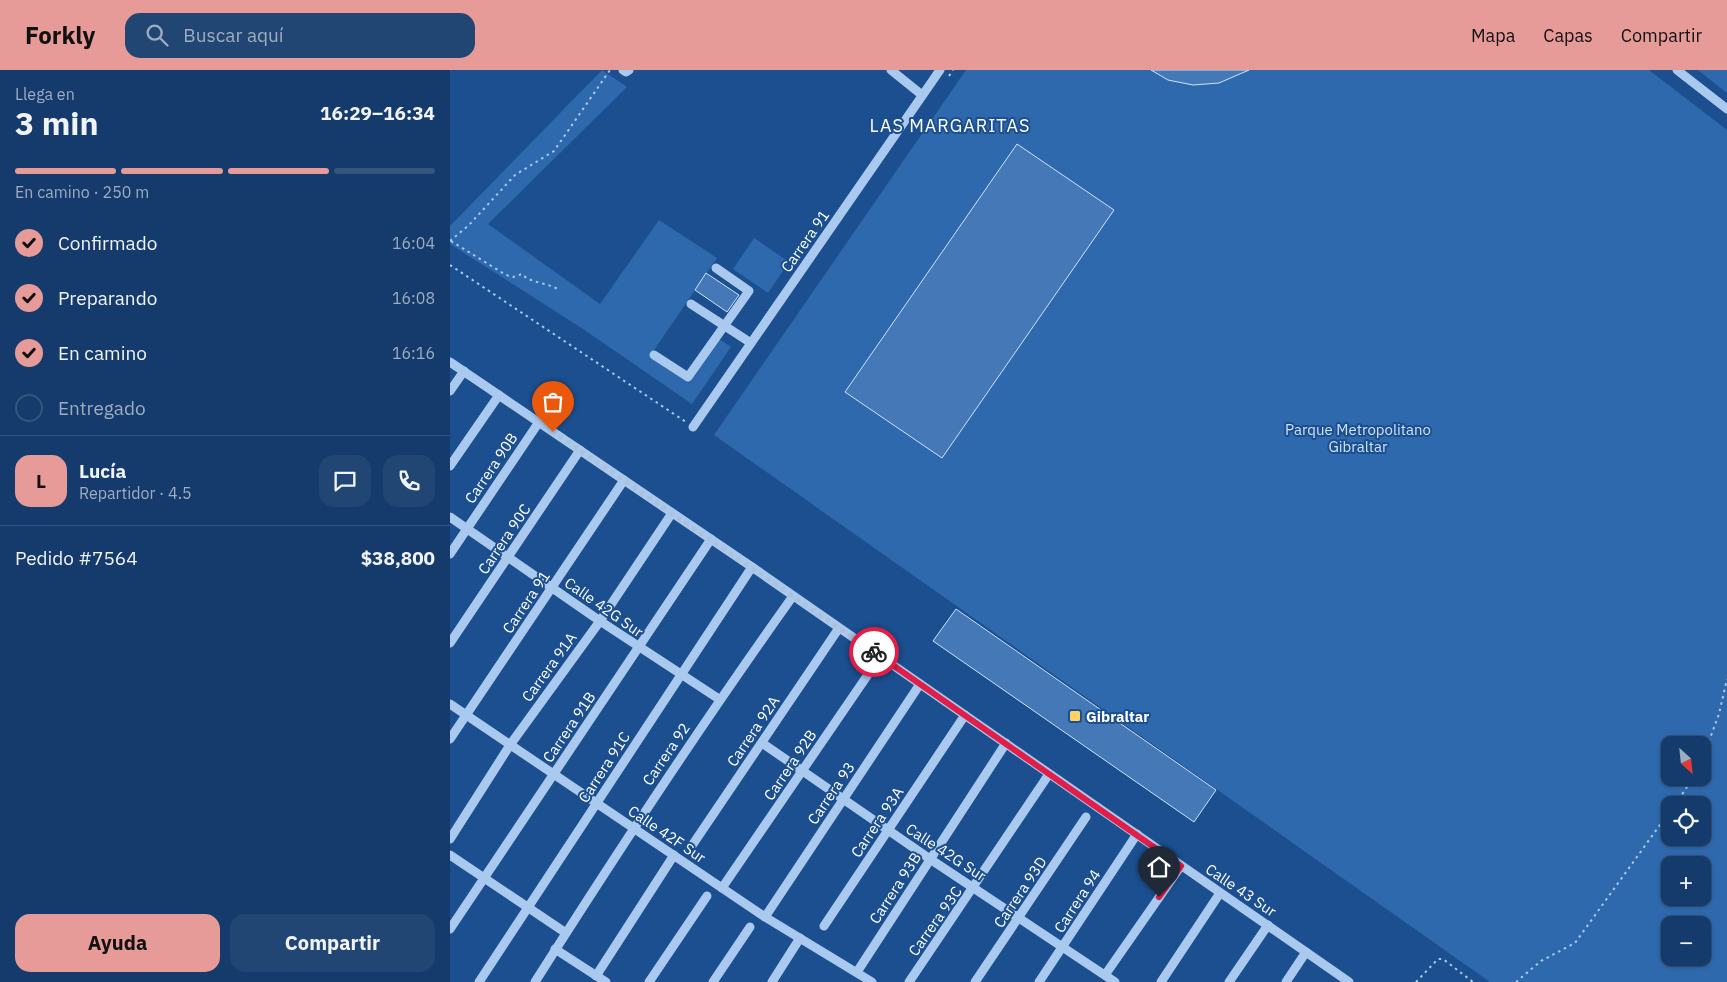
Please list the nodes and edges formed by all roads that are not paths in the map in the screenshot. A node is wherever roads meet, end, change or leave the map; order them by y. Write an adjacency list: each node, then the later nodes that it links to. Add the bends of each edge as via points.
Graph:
1 (891, 70): 4 (street)
2 (940, 70): 4 (street, Carrera 91)
3 (1677, 70): 5 (street)
4 (922, 95): 9 (street, Carrera 91)
5 (1727, 109)
6 (716, 268): 8 (street, via 749,291)
7 (691, 304): 8 (street)
8 (724, 326): 9 (street); 10 (street, via 688,377)
9 (751, 343): 16 (street, Carrera 91)
10 (654, 355)
11 (450, 362): 12 (street, Calle 43 Sur)
12 (464, 371): 13 (street); 14 (street, Calle 43 Sur)
13 (450, 391)
14 (499, 395): 15 (street, Calle 43 Sur); 18 (street)
15 (539, 422): 17 (street, Calle 43 Sur); 22 (street, Carrera 90B)
16 (693, 427)
17 (580, 450): 19 (street, Calle 43 Sur); 25 (street, Carrera 90C)
18 (450, 466)
19 (624, 480): 20 (street, Calle 43 Sur); 27 (street, Carrera 91)
20 (672, 513): 23 (street, Calle 43 Sur); 29 (street, Carrera 91A)
21 (450, 517): 22 (street, Calle 42G Sur)
22 (467, 529): 24 (street, Carrera 90B); 25 (street, Calle 42G Sur)
23 (711, 539): 26 (street, Calle 43 Sur); 32 (street, Carrera 91B)
24 (450, 554)
25 (508, 558): 27 (street, Calle 42G Sur); 31 (street, Carrera 90C)
26 (752, 567): 28 (street, Calle 43 Sur); 34 (street, Carrera 91C)
27 (552, 588): 29 (street, Calle 42G Sur); 38 (street, Carrera 91)
28 (793, 596): 30 (street, Calle 43 Sur); 36 (street, Carrera 92)
29 (600, 622): 32 (street, Calle 42G Sur); 42 (street, Carrera 91A)
30 (839, 628): 33 (street, Calle 43 Sur); 41 (street, Carrera 92A)
31 (450, 643)
32 (639, 648): 34 (street, Calle 42G Sur); 45 (street, Carrera 91B)
33 (880, 657): 35 (street, Calle 43 Sur); 44 (street, Carrera 92B)
34 (681, 674): 36 (street, Calle 42G Sur); 48 (street, Carrera 91C)
35 (920, 684): 39 (street, Calle 43 Sur); 47 (street, Carrera 93)
36 (719, 700): 50 (street, Carrera 92)
37 (450, 704): 38 (street, Calle 42F Sur)
38 (466, 715): 40 (street, Carrera 91); 42 (street, Calle 42F Sur)
39 (965, 715): 43 (street, Calle 43 Sur); 51 (street, Carrera 93A)
40 (450, 740)
41 (762, 743): 44 (street, Calle 42G Sur); 54 (street, Carrera 92A)
42 (510, 744): 45 (street, Calle 42F Sur); 53 (street, Carrera 91A)
43 (1006, 744): 46 (street, Calle 43 Sur); 57 (street, Carrera 93B)
44 (803, 771): 47 (street, Calle 42G Sur); 61 (street, Carrera 92B)
45 (554, 774): 48 (street, Calle 42F Sur); 59 (street, Carrera 91B)
46 (1049, 774): 52 (street, Calle 43 Sur); 60 (street, Carrera 93C)
47 (844, 798): 51 (street, Calle 42G Sur); 65 (street, Carrera 93)
48 (597, 803): 50 (street, Calle 42F Sur); 64 (street, Carrera 91C)
49 (1086, 817): 66 (street, Carrera 93D)
50 (633, 828): 56 (street, Calle 42F Sur); 71 (street, Carrera 92)
51 (889, 830): 57 (street, Calle 42G Sur); 68 (street, Carrera 93A)
52 (1137, 834): 58 (street, Calle 43 Sur); 73 (street, Carrera 94)
53 (450, 839)
54 (690, 850)
55 (450, 855): 59 (street)
56 (674, 855): 61 (street, Calle 42F Sur); 78 (street)
57 (930, 859): 60 (street, Calle 42G Sur); 76 (street, Carrera 93B)
58 (1181, 866): 62 (street, Calle 43 Sur); 77 (street)
59 (484, 878): 64 (street); 70 (street, Carrera 91B)
60 (975, 887): 66 (street, Calle 42G Sur); 87 (street, Carrera 93C)
61 (722, 888): 65 (street, Calle 42F Sur)
62 (1220, 893): 67 (street, Calle 43 Sur); 91 (street)
63 (707, 896): 83 (street)
64 (528, 908): 71 (street); 80 (street, Carrera 91C)
65 (765, 917): 72 (street, Calle 42F Sur)
66 (1020, 917): 73 (street, Calle 42G Sur); 88 (street, Carrera 93D)
67 (1268, 925): 75 (street, Calle 43 Sur); 92 (street)
68 (824, 926)
69 (750, 927): 84 (street)
70 (450, 929)
71 (566, 933): 74 (street, Carrera 92)
72 (800, 938): 76 (street, Calle 42F Sur); 85 (street)
73 (1063, 947): 77 (street, Calle 42G Sur); 89 (street, Carrera 94)
74 (555, 949): 78 (street); 81 (street, Carrera 92)
75 (1306, 952): 79 (street, Calle 43 Sur); 93 (street)
76 (857, 972): 86 (street, Calle 42F Sur)
77 (1106, 975): 90 (street, Calle 42G Sur)
78 (596, 976): 82 (street)
79 (1347, 981)
80 (479, 982)
81 (534, 982)
82 (606, 982)
83 (649, 982)
84 (713, 982)
85 (772, 982)
86 (872, 982)
87 (910, 982)
88 (975, 982)
89 (1039, 982)
90 (1116, 982)
91 (1161, 982)
92 (1229, 982)
93 (1286, 982)

